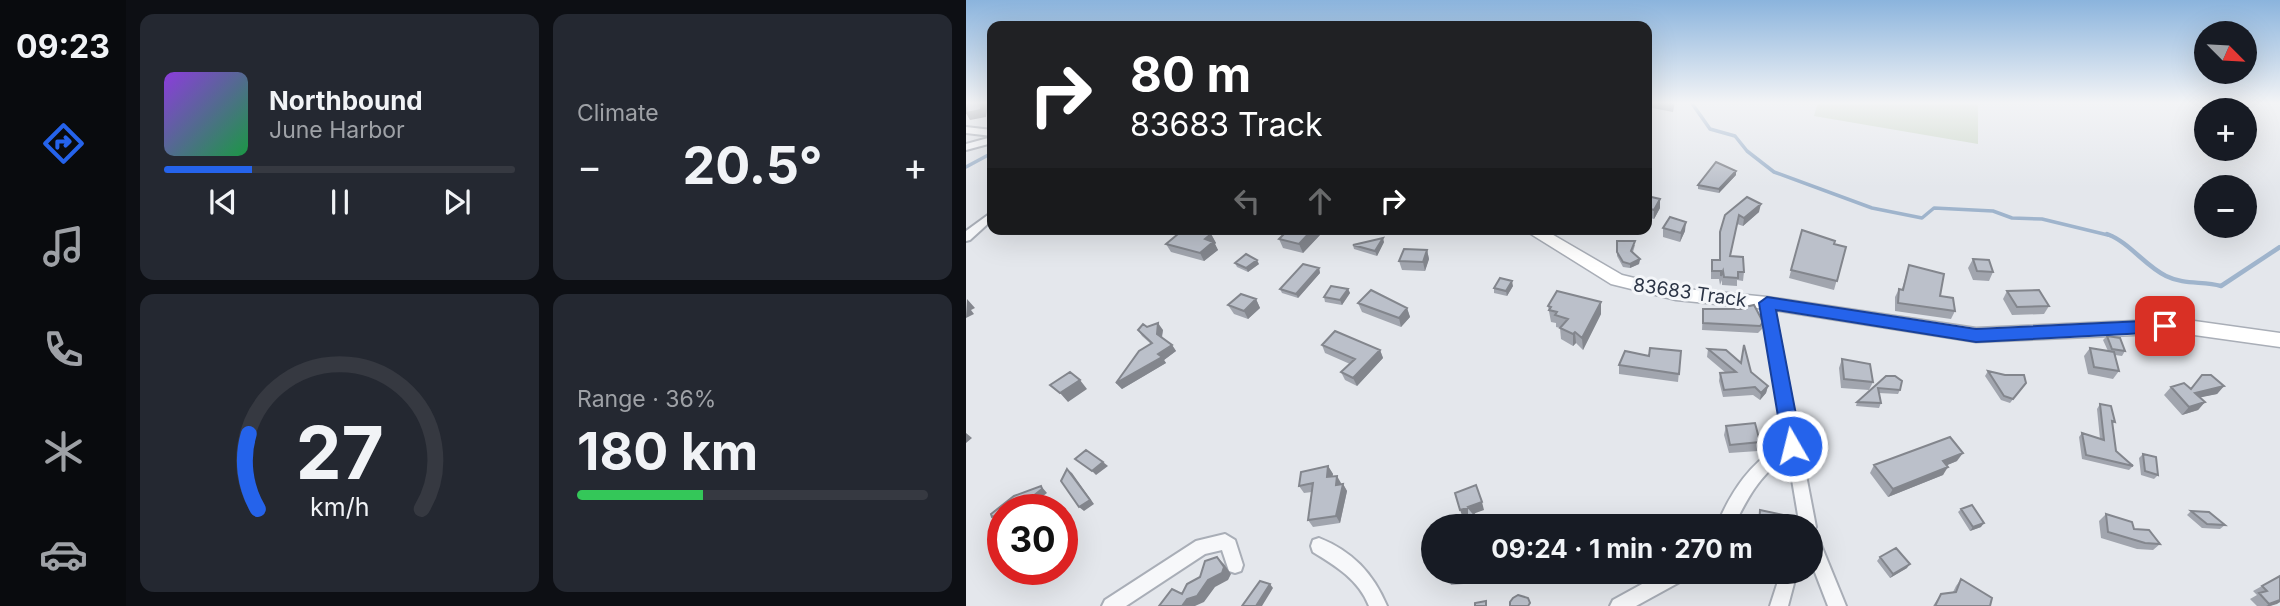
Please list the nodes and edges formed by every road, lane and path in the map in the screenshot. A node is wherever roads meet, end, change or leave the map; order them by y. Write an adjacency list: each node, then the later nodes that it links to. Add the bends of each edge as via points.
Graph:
1 (968, 130): 2 (street)
2 (987, 132)
3 (987, 141): 4 (street)
4 (966, 147)
5 (987, 219): 7 (street)
6 (1541, 235): 8 (street, 83683 Track, via 1631,285)
7 (966, 237)
8 (1767, 303): 9 (street, 83683 Track, via 1976,335 2180,326); 10 (street)
9 (2280, 340)
10 (1792, 446): 11 (street, via 1758,468); 12 (street)
11 (1731, 514)
12 (1805, 514)
13 (1319, 546): 19 (street, via 1356,568)
14 (1235, 565): 18 (street, via 1225,542 1202,547)
15 (1823, 569): 22 (street)
16 (1659, 584): 20 (street)
17 (1785, 584): 21 (street)
18 (1111, 606)
19 (1378, 606)
20 (1619, 606)
21 (1779, 606)
22 (1838, 606)

